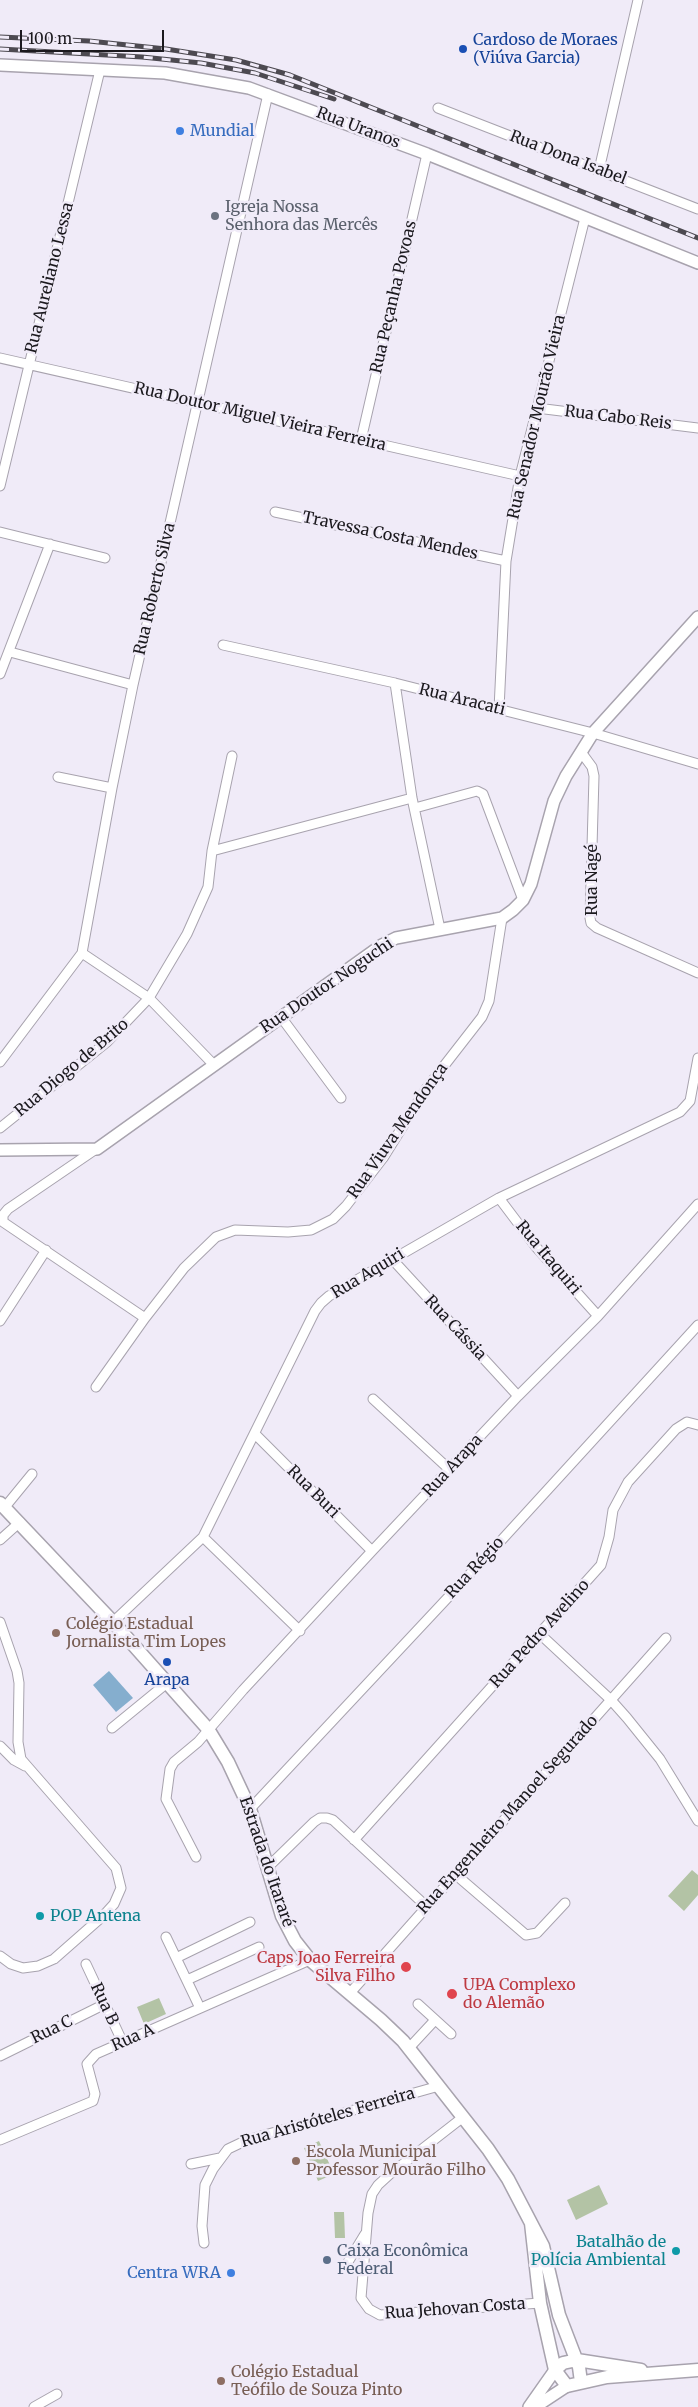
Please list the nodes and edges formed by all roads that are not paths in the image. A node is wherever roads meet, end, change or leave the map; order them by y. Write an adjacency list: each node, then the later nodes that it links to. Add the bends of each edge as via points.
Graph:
1 (638, 0): 7 (street)
2 (0, 64): 3 (street, Rua Uranos)
3 (100, 70): 4 (street, Rua Uranos, via 165,73); 12 (street, Rua Aureliano Lessa)
4 (268, 94): 6 (street, Rua Uranos); 13 (street, Rua Roberto Silva)
5 (438, 108): 7 (street, Rua Dona Isabel)
6 (428, 154): 9 (street, Rua Uranos); 16 (street, Rua Peçanha Povoas)
7 (599, 170): 8 (street, Rua Dona Isabel)
8 (698, 210)
9 (585, 218): 10 (street, Rua Uranos); 14 (street, Rua Senador Mourão Vieira)
10 (698, 263)
11 (0, 358): 12 (street, Rua Doutor Miguel Vieira Ferreira)
12 (29, 364): 13 (street, Rua Doutor Miguel Vieira Ferreira); 18 (street, Rua Aureliano Lessa)
13 (197, 402): 16 (street, Rua Doutor Miguel Vieira Ferreira); 29 (street, Rua Roberto Silva)
14 (537, 408): 15 (street, Rua Cabo Reis); 17 (street, Rua Senador Mourão Vieira)
15 (698, 428)
16 (361, 440): 17 (street, Rua Doutor Miguel Vieira Ferreira)
17 (520, 476): 23 (street, Rua Senador Mourão Vieira)
18 (0, 486)
19 (274, 512): 23 (street, Travessa Costa Mendes)
20 (0, 532): 21 (street)
21 (50, 544): 22 (street); 26 (street)
22 (105, 558)
23 (506, 561): 30 (street, Rua Senador Mourão Vieira)
24 (698, 617): 31 (street)
25 (223, 645): 28 (street, Rua Aracati)
26 (10, 652): 27 (street); 29 (street)
27 (0, 674)
28 (395, 683): 30 (street, Rua Aracati); 37 (street)
29 (133, 685): 36 (street, Rua Roberto Silva)
30 (499, 709): 31 (street, Rua Aracati)
31 (593, 733): 32 (street); 34 (street, Rua Aracati)
32 (581, 752): 40 (street, via 554,801 542,852); 44 (street, Rua Nagé, via 592,767 594,776 592,923)
33 (232, 756): 39 (street, Rua Diogo de Brito)
34 (698, 764)
35 (58, 777): 36 (street)
36 (112, 788): 43 (street, Rua Roberto Silva)
37 (412, 798): 38 (street); 39 (street)
38 (415, 808): 40 (street, via 477,791 483,794); 42 (street)
39 (212, 851): 45 (street, Rua Diogo de Brito, via 210,879 200,904 175,957)
40 (523, 900): 41 (street)
41 (502, 918): 42 (street, Rua Doutor Noguchi); 60 (street, Rua Viuva Mendonça, via 488,1002 482,1017 431,1083 346,1206 334,1219 311,1230 235,1230 216,1237 184,1268)
42 (440, 929): 46 (street, Rua Doutor Noguchi, via 389,941)
43 (82, 953): 45 (street); 48 (street, Rua Roberto Silva)
44 (698, 973)
45 (150, 998): 49 (street); 52 (street, Rua Diogo de Brito, via 107,1042)
46 (281, 1017): 49 (street, Rua Doutor Noguchi); 51 (street)
47 (698, 1058): 50 (street, Rua Aquiri)
48 (0, 1062)
49 (214, 1065): 53 (street, Rua Doutor Noguchi)
50 (696, 1084): 55 (street, Rua Aquiri, via 690,1101 672,1118)
51 (342, 1098)
52 (0, 1128)
53 (96, 1149): 54 (street); 57 (street, via 3,1215 3,1222)
54 (0, 1150)
55 (499, 1198): 58 (street, Rua Aquiri); 59 (street, Rua Itaquiri, via 536,1247)
56 (698, 1204): 59 (street, Rua Arapa)
57 (46, 1250): 60 (street); 61 (street)
58 (392, 1259): 64 (street, Rua Cássia); 67 (street, Rua Aquiri, via 329,1296 315,1310)
59 (598, 1316): 64 (street, Rua Arapa)
60 (145, 1318): 63 (street, Rua Viuva Mendonça)
61 (0, 1321)
62 (698, 1325): 86 (street, Rua Régio)
63 (96, 1387)
64 (518, 1396): 68 (street, Rua Arapa)
65 (373, 1399): 68 (street)
66 (698, 1425): 78 (street, Rua Pedro Avelino, via 687,1422 676,1429 628,1482 613,1510 601,1566)
67 (254, 1434): 72 (street, Rua Aquiri); 74 (street, Rua Buri)
68 (450, 1470): 74 (street, Rua Arapa)
69 (32, 1474): 70 (street)
70 (2, 1505): 71 (main road, Estrada do Itararé)
71 (20, 1522): 73 (street); 76 (main road, Estrada do Itararé)
72 (203, 1537): 76 (street, Rua Aquiri); 77 (street)
73 (0, 1540)
74 (372, 1551): 77 (street, Rua Arapa)
75 (0, 1622): 85 (street, via 17,1670 18,1749)
76 (113, 1622): 80 (main road, Estrada do Itararé)
77 (300, 1631): 83 (street, Rua Arapa)
78 (541, 1635): 81 (street); 88 (street, Rua Pedro Avelino)
79 (666, 1638): 81 (street, Rua Engenheiro Manoel Segurado)
80 (167, 1683): 82 (street); 83 (main road, Estrada do Itararé)
81 (611, 1700): 87 (street, via 660,1758); 91 (street, Rua Engenheiro Manoel Segurado)
82 (112, 1728)
83 (208, 1729): 86 (main road, Estrada do Itararé); 89 (street, Rua Arapa, via 172,1766 166,1790 168,1804)
84 (0, 1746): 85 (street)
85 (28, 1768): 97 (street, via 116,1868 121,1888 114,1904 104,1915 54,1959 23,1968)
86 (250, 1809): 90 (main road, Estrada do Itararé)
87 (698, 1821)
88 (354, 1840): 90 (street, via 333,1820 320,1818); 93 (street)
89 (196, 1857)
90 (267, 1868): 99 (main road, Estrada do Itararé, via 285,1923)
91 (455, 1874): 92 (street, via 526,1936 537,1933); 93 (street, Rua Engenheiro Manoel Segurado)
92 (565, 1903)
93 (426, 1906): 102 (street, Rua Engenheiro Manoel Segurado)
94 (250, 1922): 98 (street)
95 (166, 1937): 98 (street)
96 (259, 1947): 101 (street)
97 (0, 1956)
98 (176, 1958): 101 (street)
99 (310, 1960): 102 (main road, Estrada do Itararé); 105 (street, Rua A)
100 (86, 1964): 103 (street, Rua B)
101 (187, 1980): 105 (street)
102 (350, 1992): 109 (main road, Estrada do Itararé)
103 (105, 2004): 108 (street, Rua B); 110 (street, Rua C)
104 (418, 2004): 106 (street)
105 (200, 2008): 108 (street, Rua A)
106 (435, 2020): 107 (street); 109 (street)
107 (451, 2034)
108 (123, 2043): 113 (street, Rua A, via 89,2060 87,2064 95,2094 93,2101)
109 (409, 2048): 111 (main road, Estrada do Itararé)
110 (0, 2056)
111 (439, 2086): 112 (main road, Estrada do Itararé); 114 (street, Rua Aristóteles Ferreira, via 247,2140)
112 (462, 2118): 116 (main road, Estrada do Itararé, via 508,2179); 117 (street, Rua Jehovan Costa, via 378,2185 371,2199)
113 (0, 2140)
114 (220, 2158): 115 (street); 118 (street, Rua Aristóteles Ferreira, via 204,2192)
115 (191, 2164)
116 (530, 2221): 120 (main road, Estrada do Itararé); 121 (main road, Estrada do Itararé, via 543,2246 559,2315)
117 (366, 2232): 119 (street); 120 (street, Rua Jehovan Costa, via 361,2298 376,2314)
118 (204, 2243)
119 (348, 2262)
120 (540, 2303): 122 (main road, Estrada do Itararé)
121 (577, 2360): 122 (main road, via 563,2363); 124 (main road); 125 (main road, Estrada do Itararé)
122 (555, 2370): 126 (main road, Estrada do Itararé); 129 (street)
123 (698, 2370): 124 (main road)
124 (655, 2373): 125 (main road)
125 (580, 2382): 126 (main road)
126 (567, 2386): 130 (street)
127 (57, 2394): 128 (street)
128 (34, 2407)
129 (529, 2407)
130 (534, 2407)

